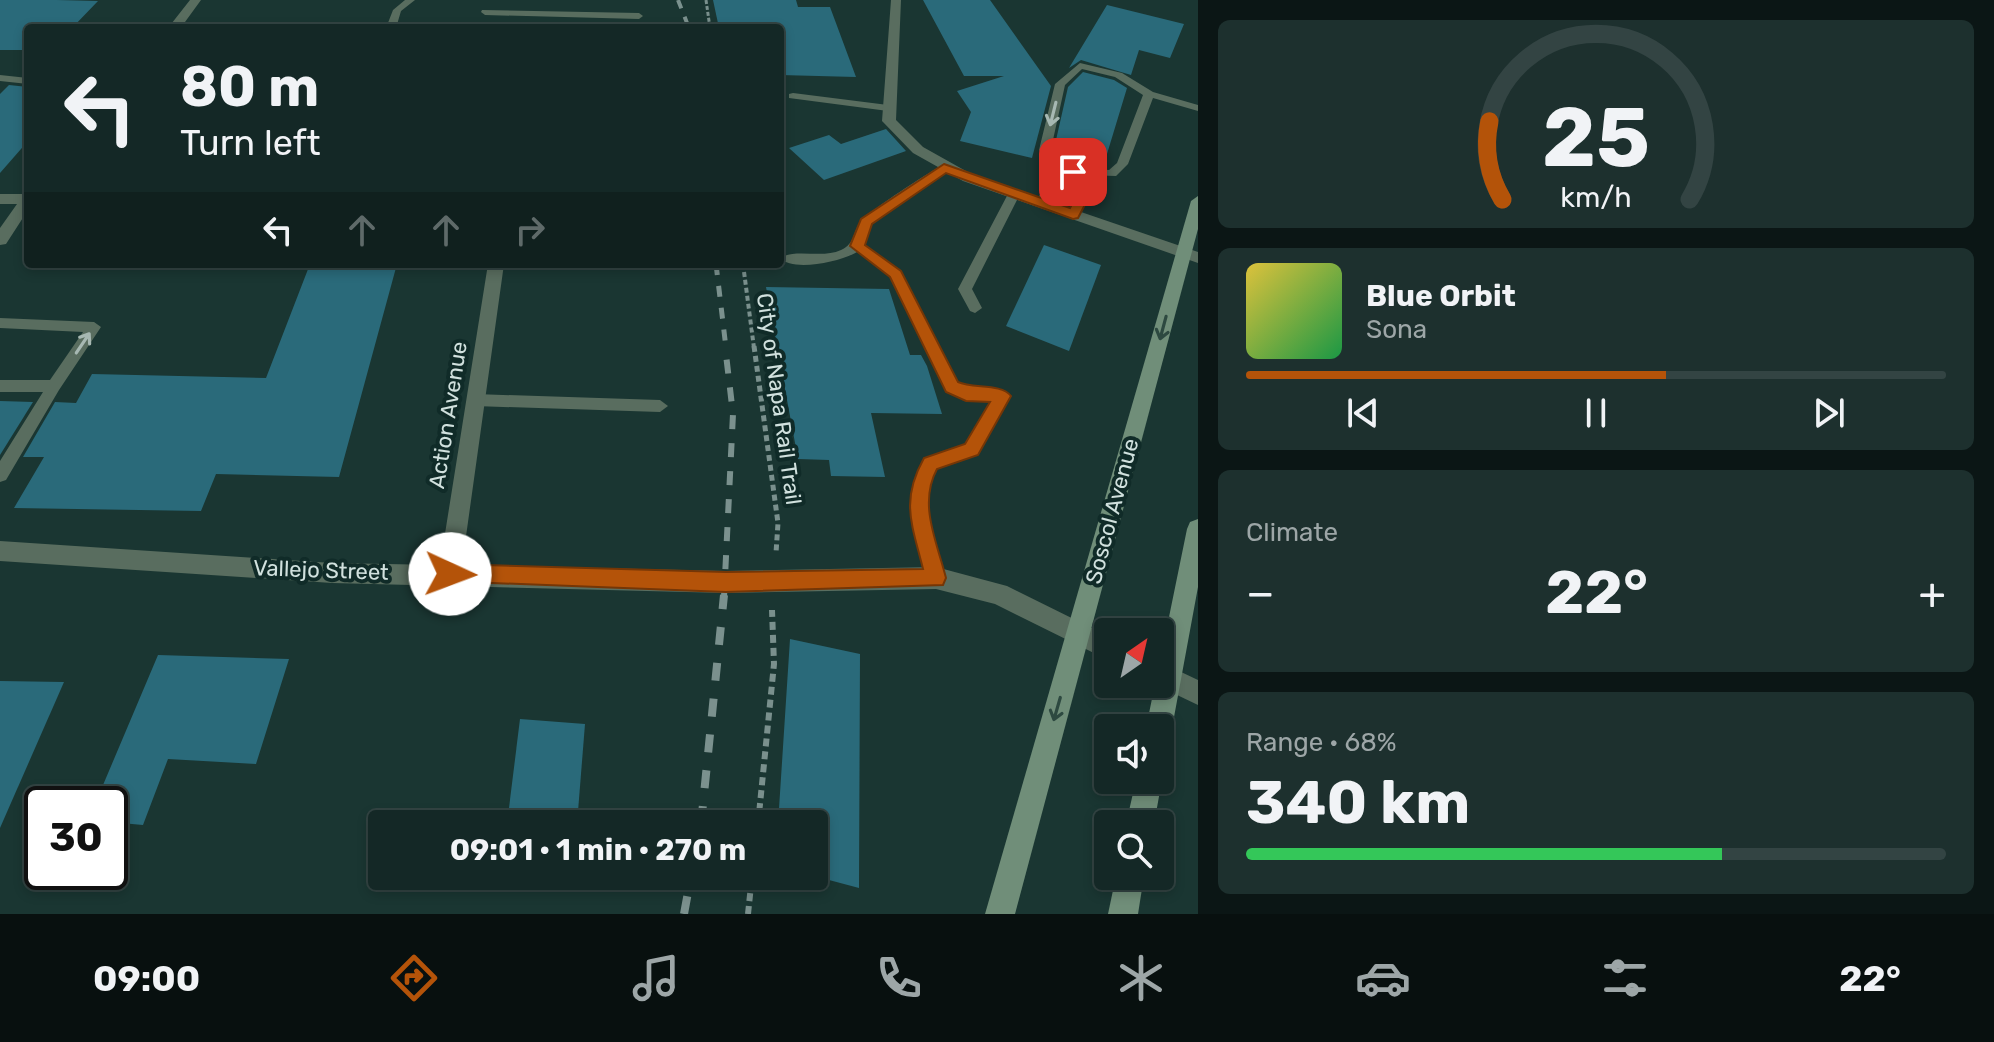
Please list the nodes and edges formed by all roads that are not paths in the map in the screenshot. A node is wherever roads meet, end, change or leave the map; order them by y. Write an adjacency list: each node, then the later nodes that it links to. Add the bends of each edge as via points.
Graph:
1 (196, 0): 7 (street)
2 (411, 0): 8 (lane, via 397,10)
3 (487, 0): 5 (lane)
4 (896, 0): 16 (street)
5 (485, 12): 6 (lane); 9 (lane)
6 (639, 16)
7 (177, 24)
8 (392, 24)
9 (483, 24)
10 (1095, 68): 13 (lane); 14 (lane); 19 (lane, one-way to 19, via 1080,66 1060,84 1045,150)
11 (0, 78): 12 (lane)
12 (24, 81)
13 (1091, 82)
14 (1149, 94): 17 (lane); 21 (lane, via 1122,164 1112,174)
15 (793, 96): 16 (lane)
16 (888, 108): 20 (street, via 898,133)
17 (1198, 108)
18 (1067, 143): 19 (lane)
19 (1059, 165): 21 (lane)
20 (944, 168): 22 (street); 30 (lane, via 866,222)
21 (1072, 175): 26 (lane, via 1053,182); 28 (lane, via 1085,193)
22 (1014, 194): 26 (street); 34 (lane, via 965,289)
23 (0, 199): 24 (street)
24 (24, 200)
25 (1198, 201): 31 (main road, Soscol Avenue)
26 (1041, 203): 28 (street)
27 (24, 206): 29 (street)
28 (1073, 215): 31 (street)
29 (0, 240)
30 (857, 246): 32 (lane, via 827,259); 44 (lane, via 896,274 952,387 966,394 1002,396 971,450 931,463 920,483 917,504)
31 (1191, 256): 45 (main road, Soscol Avenue, one-way to 45)
32 (786, 259)
33 (495, 268): 38 (street, Action Avenue)
34 (975, 308)
35 (0, 323): 37 (lane, one-way to 35, via 94,327)
36 (0, 386): 37 (lane)
37 (54, 386): 40 (lane)
38 (475, 400): 39 (lane); 43 (street, Action Avenue)
39 (660, 406)
40 (0, 475)
41 (1198, 529): 46 (main road)
42 (0, 551): 43 (street, Vallejo Street, via 332,573)
43 (450, 574): 44 (street, Vallejo Street, via 726,582)
44 (936, 578): 45 (street, Vallejo Street, via 999,594)
45 (1078, 634): 47 (street, Vallejo Street); 51 (main road, Soscol Avenue, one-way to 51)
46 (1174, 637)
47 (1094, 641)
48 (1174, 681): 49 (street)
49 (1198, 693)
50 (1127, 890): 52 (main road)
51 (1000, 914)
52 (1123, 914)

